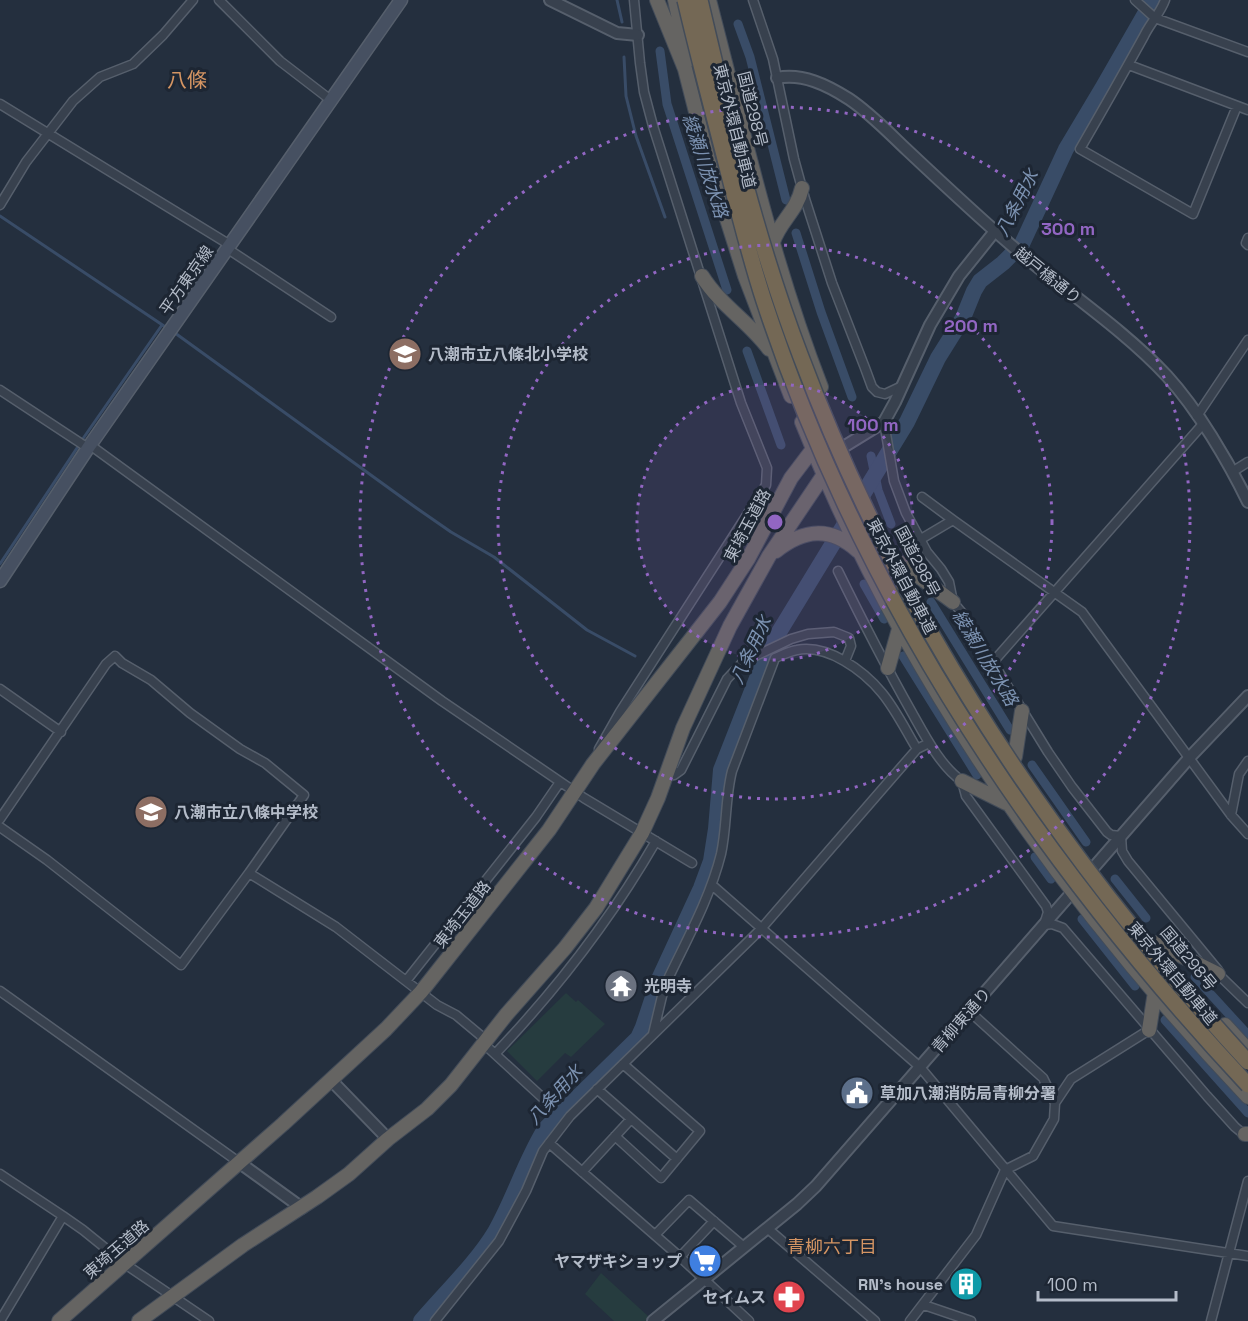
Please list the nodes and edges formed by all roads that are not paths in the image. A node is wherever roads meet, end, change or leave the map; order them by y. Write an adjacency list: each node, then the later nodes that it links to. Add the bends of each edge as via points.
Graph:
1 (193, 0): 25 (street, via 142,57 88,86)
2 (219, 0): 21 (street, via 280,61)
3 (401, 0): 21 (main road, 平方東京線)
4 (550, 0): 16 (street, via 617,33)
5 (634, 0): 16 (street)
6 (657, 0): 26 (highway, via 685,69)
7 (675, 0): 26 (highway)
8 (686, 0): 109 (highway, 東京外環自動車道, bridge, via 742,229 764,302 832,476 885,586 975,740 1052,851 1140,963)
9 (700, 0): 105 (highway, 東京外環自動車道, bridge, via 743,175 781,303 829,427 896,573 960,685 1043,812 1143,943)
10 (709, 0): 17 (highway, 国道298号)
11 (718, 0): 17 (highway, 国道298号)
12 (753, 0): 20 (street)
13 (1135, 0): 15 (street)
14 (1165, 0): 15 (street)
15 (1155, 18): 18 (street); 19 (street)
16 (638, 35): 34 (street, via 644,92 653,126)
17 (720, 44): 31 (highway, 国道298号)
18 (1248, 52)
19 (1129, 65): 23 (street); 23 (street, via 1080,149 1193,214)
20 (777, 78): 27 (street); 29 (street, 越戸橋通り, via 805,78 849,99)
21 (332, 101): 33 (main road, 平方東京線)
22 (0, 104): 25 (street)
23 (1238, 106): 24 (street)
24 (1248, 110)
25 (48, 133): 28 (street); 33 (street)
26 (701, 133): 37 (highway, via 742,266)
27 (801, 188): 31 (highway, via 800,200); 38 (street, via 872,387 885,394)
28 (0, 206)
29 (995, 231): 38 (street, via 946,297); 40 (street, 越戸橋通り, via 1144,353 1168,377)
30 (1248, 238): 32 (street)
31 (773, 242): 42 (highway, 国道298号, via 802,339)
32 (1248, 244)
33 (229, 247): 35 (street); 43 (main road, 平方東京線)
34 (702, 276): 37 (highway, via 718,299 763,340); 72 (street, via 741,403 767,468 766,485 615,719)
35 (331, 317)
36 (1248, 340): 40 (street)
37 (776, 358): 44 (highway)
38 (902, 386): 41 (street)
39 (0, 390): 43 (street)
40 (1200, 420): 46 (street, 越戸橋通り); 57 (street)
41 (884, 422): 42 (street); 51 (street, via 894,481)
42 (845, 446): 44 (highway); 47 (highway, 東埼玉道路); 54 (highway, 国道298号)
43 (89, 447): 56 (main road, 平方東京線); 75 (street)
44 (813, 449): 47 (highway); 72 (highway, 東埼玉道路, via 791,478 748,560 720,602)
45 (1248, 462): 46 (street)
46 (1232, 472): 49 (street, 越戸橋通り)
47 (824, 474): 52 (highway); 53 (highway, 東埼玉道路)
48 (922, 497): 50 (street)
49 (1248, 502)
50 (953, 520): 51 (street); 57 (street)
51 (921, 539): 58 (street, via 949,582)
52 (859, 552): 53 (highway, via 836,536 810,533); 59 (highway)
53 (769, 556): 73 (highway, 東埼玉道路, via 698,692)
54 (899, 562): 58 (highway); 69 (highway, 国道298号, via 950,654)
55 (838, 571): 62 (street)
56 (0, 581)
57 (1055, 593): 61 (street); 70 (street, via 1082,612)
58 (953, 602): 61 (street)
59 (899, 628): 62 (highway); 77 (highway)
60 (845, 661): 68 (street, via 882,693); 73 (street, via 852,645 849,639 834,632 822,632 791,639 743,662 727,679 681,770); 88 (street, via 812,649 798,649 775,658 727,789 726,828)
61 (993, 662): 65 (street)
62 (888, 668): 67 (street)
63 (0, 689): 66 (street)
64 (1248, 696): 70 (street, 青柳東通り)
65 (1022, 711): 69 (highway); 83 (street, via 1099,824 1111,835)
66 (61, 732): 79 (street); 87 (street, via 115,656 240,749 265,762 304,795)
67 (929, 743): 68 (street); 74 (street)
68 (917, 749): 91 (street)
69 (1016, 757): 86 (highway, 国道298号)
70 (1190, 757): 78 (street); 83 (street, 青柳東通り)
71 (1248, 761): 78 (street, via 1239,774)
72 (593, 764): 76 (highway, 東埼玉道路)
73 (666, 776): 81 (highway, 東埼玉道路)
74 (963, 781): 77 (highway); 90 (street, via 966,796 1046,906)
75 (560, 782): 76 (street); 94 (street)
76 (575, 792): 81 (street); 96 (highway, 東埼玉道路)
77 (1008, 804): 89 (highway)
78 (1231, 815): 82 (street)
79 (0, 819)
80 (0, 827): 87 (street, via 181,965)
81 (642, 833): 84 (street); 102 (highway, 東埼玉道路, via 596,908)
82 (1248, 834)
83 (1121, 836): 86 (street, 青柳東通り); 93 (street, via 1122,851 1128,861)
84 (656, 842): 85 (street); 104 (street, via 578,958)
85 (692, 863)
86 (1094, 867): 89 (street, 青柳東通り); 92 (highway, 国道298号)
87 (249, 873): 94 (street, via 327,921)
88 (712, 885): 91 (street); 101 (street, via 663,993)
89 (1074, 891): 90 (street, 青柳東通り); 97 (highway)
90 (1044, 925): 99 (street, 青柳東通り); 100 (street, via 1063,928)
91 (761, 929): 101 (street); 107 (street)
92 (1155, 943): 93 (highway); 103 (highway, 国道298号)
93 (1218, 974): 98 (street)
94 (406, 981): 96 (street)
95 (0, 991): 120 (street)
96 (421, 992): 102 (street, via 456,1015); 108 (highway, 東埼玉道路)
97 (1155, 992): 100 (highway); 111 (highway)
98 (1248, 1003)
99 (969, 1011): 107 (street, 青柳東通り); 113 (street, via 1043,1078)
100 (1149, 1030): 113 (street, via 1071,1079); 116 (street)
101 (653, 1034): 106 (street)
102 (485, 1042): 104 (street); 117 (highway, 東埼玉道路, via 451,1085)
103 (1248, 1050)
104 (495, 1054): 112 (street)
105 (1248, 1062)
106 (623, 1064): 110 (street); 119 (street, via 700,1131)
107 (920, 1067): 121 (street); 128 (street, 青柳東通り, via 816,1186)
108 (331, 1080): 117 (street); 120 (highway, 東埼玉道路)
109 (1248, 1085)
110 (597, 1089): 114 (street); 118 (street)
111 (1248, 1097)
112 (545, 1100)
113 (1055, 1103): 121 (street, via 1054,1119 1033,1156)
114 (631, 1119): 115 (street); 119 (street)
115 (615, 1136): 119 (street, via 661,1178); 122 (street)
116 (1247, 1136)
117 (388, 1139): 125 (highway, 東埼玉道路)
118 (549, 1143): 122 (street); 142 (street, via 499,1241)
119 (677, 1159)
120 (240, 1163): 125 (street); 134 (highway, 東埼玉道路)
121 (1005, 1170): 131 (street, via 1053,1226); 137 (street, via 976,1235)
122 (582, 1172): 129 (street)
123 (0, 1174): 126 (street)
124 (1248, 1180): 131 (street)
125 (302, 1208): 136 (highway, 東埼玉道路)
126 (63, 1216): 134 (street); 138 (street)
127 (714, 1221): 129 (street, via 689,1200); 130 (street); 133 (street)
128 (767, 1228): 130 (street, 青柳東通り); 145 (street)
129 (655, 1235): 133 (street)
130 (744, 1247): 135 (street, 青柳東通り)
131 (1230, 1253): 132 (street); 148 (street)
132 (1248, 1256)
133 (680, 1257): 135 (street)
134 (125, 1264): 136 (street); 139 (highway, 東埼玉道路)
135 (704, 1279): 143 (street, 青柳東通り); 144 (street)
136 (172, 1296): 140 (highway, 東埼玉道路); 141 (street)
137 (924, 1305): 146 (street); 147 (street)
138 (0, 1321)
139 (59, 1321)
140 (139, 1321)
141 (209, 1321)
142 (435, 1321)
143 (652, 1321)
144 (749, 1321)
145 (875, 1321)
146 (910, 1321)
147 (971, 1321)
148 (1211, 1321)

